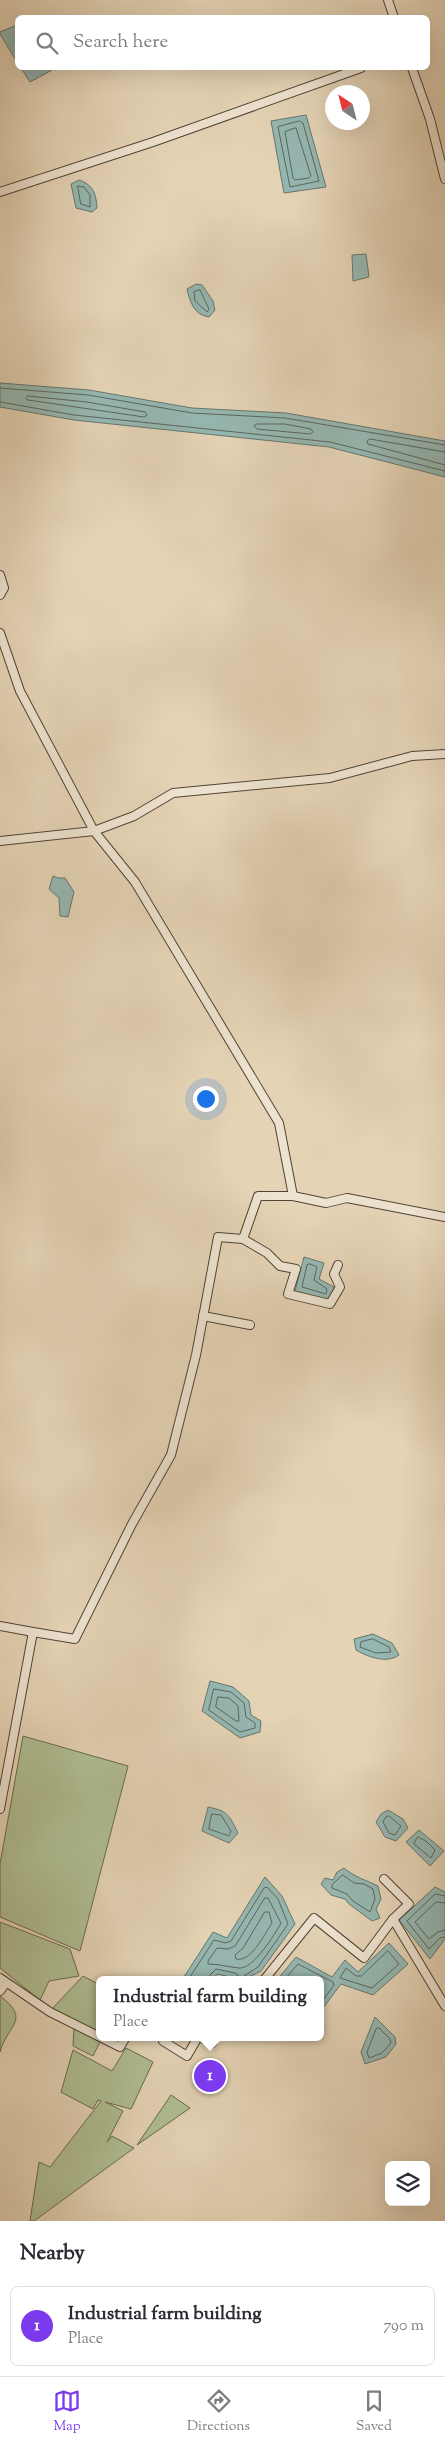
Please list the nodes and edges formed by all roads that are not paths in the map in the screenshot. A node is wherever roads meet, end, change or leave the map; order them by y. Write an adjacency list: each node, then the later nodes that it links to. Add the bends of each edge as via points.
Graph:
1 (388, 0): 2 (street)
2 (393, 15)
3 (355, 70): 6 (street)
4 (413, 70): 5 (street, via 430,119)
5 (445, 179)
6 (0, 192)
7 (0, 575): 8 (street, via 4,588)
8 (0, 595)
9 (0, 633): 11 (street, via 20,691)
10 (445, 754): 11 (street, via 412,756 330,778 173,793 134,816)
11 (94, 830): 12 (street); 13 (street, via 135,882 279,1123)
12 (0, 842)
13 (293, 1196): 14 (street, via 326,1203 347,1198); 15 (street, via 258,1196)
14 (445, 1217)
15 (243, 1239): 16 (street, via 267,1253 280,1266 296,1269 288,1294 330,1304 340,1286 334,1274); 17 (street, via 218,1237)
16 (338, 1265)
17 (203, 1316): 18 (street); 20 (street, via 171,1455 74,1639)
18 (250, 1325)
19 (0, 1626): 20 (street)
20 (33, 1632): 21 (street)
21 (0, 1808)
22 (384, 1879): 23 (street, via 409,1904)
23 (393, 1919): 24 (street, via 364,1958 314,1918); 27 (street)
24 (267, 1976)
25 (0, 1979): 26 (street, via 3,1987); 28 (street, via 50,2012)
26 (0, 1991)
27 (445, 2006)
28 (96, 2035)
29 (108, 2041): 30 (street, via 120,2047)
30 (124, 2041)
31 (163, 2041): 32 (street, via 187,2056)
32 (196, 2041)

